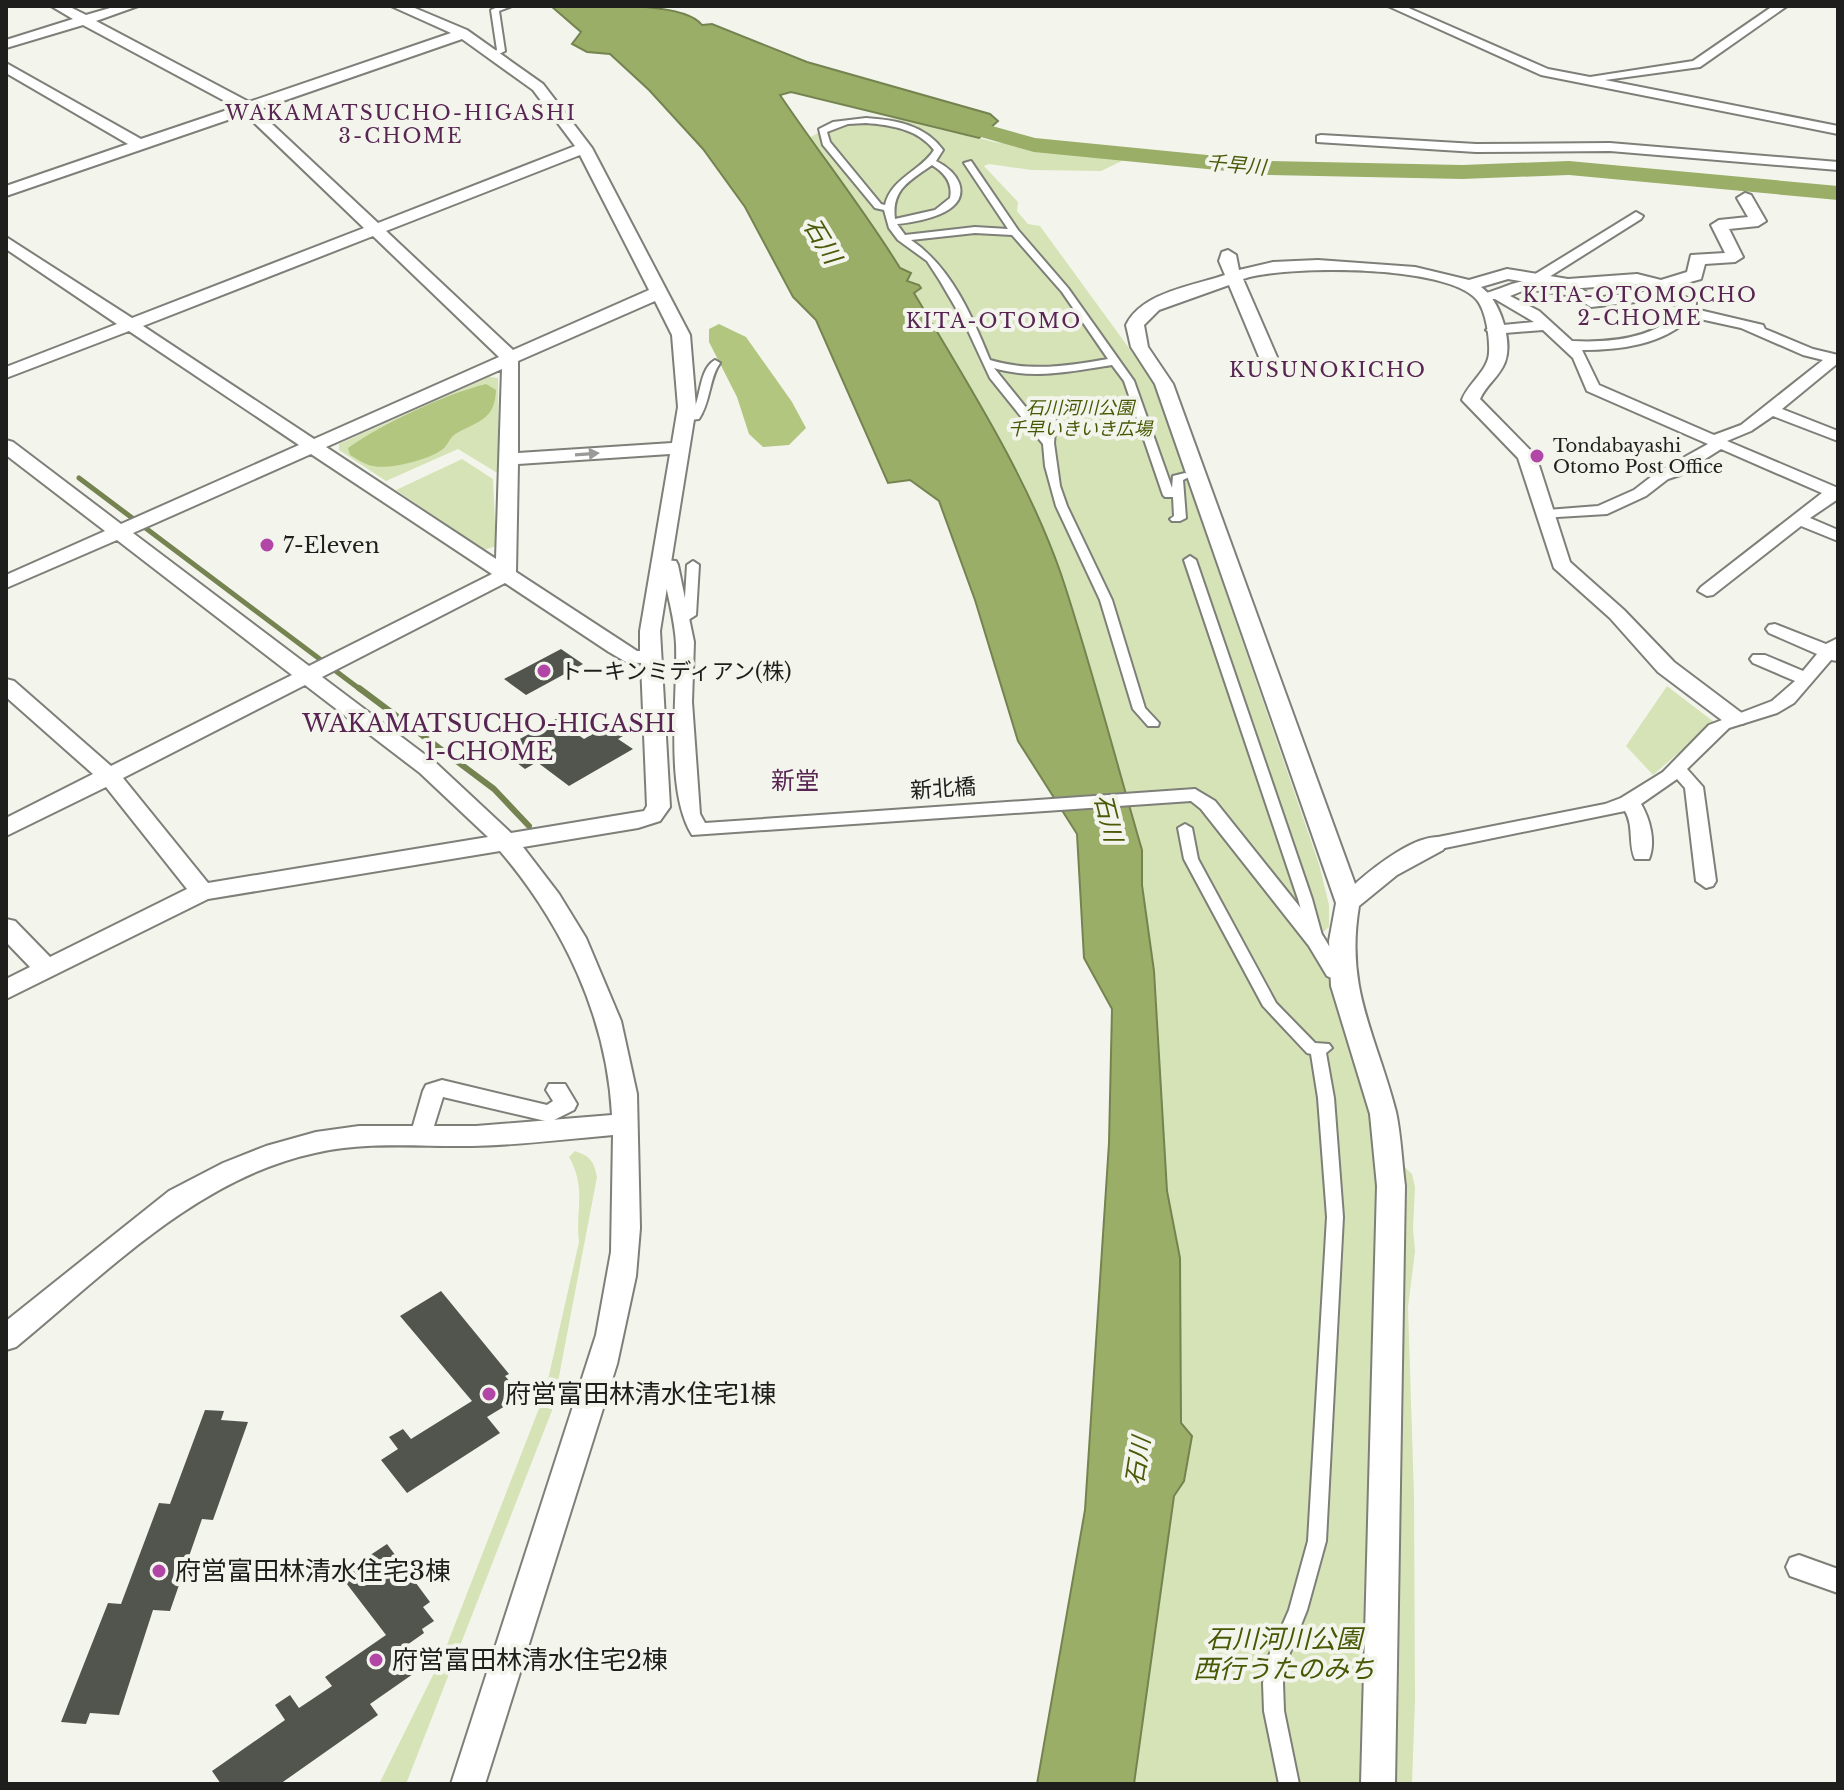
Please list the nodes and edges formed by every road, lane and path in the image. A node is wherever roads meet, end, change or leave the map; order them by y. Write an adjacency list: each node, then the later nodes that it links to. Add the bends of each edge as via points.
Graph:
1 (58, 6): 8 (street)
2 (106, 6): 8 (street)
3 (131, 6): 8 (street)
4 (398, 6): 9 (street)
5 (508, 6): 12 (street, via 495,10 501,51)
6 (1394, 6): 14 (street, via 1545,72)
7 (1781, 6): 14 (street, via 1696,64)
8 (80, 18): 10 (street); 11 (street); 15 (street)
9 (463, 34): 12 (street); 15 (street)
10 (6, 38)
11 (6, 44)
12 (493, 55): 19 (street, via 538,87)
13 (6, 67): 18 (street)
14 (1584, 81): 16 (street)
15 (247, 109): 18 (street); 28 (street)
16 (1838, 130)
17 (1321, 139): 22 (street, via 1476,148 1610,147)
18 (140, 145): 23 (street)
19 (584, 148): 28 (street); 36 (street)
20 (932, 162): 25 (street, via 899,187); 25 (street, via 937,143 919,131 853,119 822,131 878,206); 27 (street, via 948,173 957,186 956,196 948,207 929,215)
21 (968, 163): 29 (street)
22 (1838, 166)
23 (6, 191)
24 (1745, 198): 35 (street, via 1758,221 1719,225 1735,257 1697,259 1695,275)
25 (889, 208): 27 (street)
26 (1636, 216): 34 (street)
27 (893, 222): 30 (street)
28 (375, 229): 39 (street); 46 (street)
29 (1016, 232): 30 (street, via 967,230); 47 (street)
30 (901, 238): 48 (street, via 929,257 969,321)
31 (6, 242): 39 (street)
32 (1228, 255): 33 (street)
33 (1234, 278): 37 (street, via 1267,268 1302,266 1431,273); 50 (street); 98 (street, via 1152,307 1137,319 1134,333 1164,384)
34 (1537, 279): 35 (street, via 1568,284 1637,279); 37 (street, via 1507,274)
35 (1656, 290): 37 (street, via 1591,303 1577,292 1525,284); 38 (street, via 1689,303)
36 (660, 292): 46 (street); 56 (street, via 684,348)
37 (1483, 292): 40 (street, via 1526,309); 43 (street)
38 (1688, 312): 41 (street); 44 (street, via 1648,337)
39 (130, 325): 52 (street); 61 (street)
40 (1546, 325): 43 (street); 44 (street)
41 (1747, 327): 42 (street); 45 (street)
42 (1766, 329)
43 (1493, 330): 67 (street, via 1497,361 1471,400 1527,456)
44 (1568, 345): 58 (street, via 1585,362 1592,388)
45 (1836, 358): 54 (street)
46 (509, 359): 61 (street); 63 (street)
47 (1115, 361): 51 (street); 66 (street, via 1129,381)
48 (987, 362): 51 (street, via 1005,369); 53 (street, via 995,378)
49 (715, 363): 56 (street, via 702,406 695,417)
50 (1271, 364)
51 (1047, 371): 53 (street)
52 (6, 373)
53 (1020, 391): 59 (street)
54 (1771, 410): 57 (street); 58 (street)
55 (1051, 417): 59 (street)
56 (685, 419): 62 (street)
57 (1838, 436)
58 (1717, 442): 65 (street); 67 (street, via 1640,493 1601,511)
59 (1050, 445): 87 (street, via 1059,506 1100,586 1139,709)
60 (6, 446): 70 (street)
61 (313, 446): 70 (street); 75 (street)
62 (680, 448): 63 (street, one-way to 62); 73 (street)
63 (509, 459): 75 (street)
64 (1185, 476): 68 (street, via 1177,478)
65 (1836, 493): 69 (street)
66 (1169, 495)
67 (1547, 515): 86 (street, via 1561,564 1666,667)
68 (1176, 519)
69 (1798, 519): 71 (street); 77 (street)
70 (118, 532): 76 (street); 83 (street)
71 (1838, 536)
72 (1190, 560): 100 (street)
73 (660, 565): 78 (street, via 670,565); 81 (street)
74 (693, 565): 78 (street, via 690,615)
75 (506, 575): 81 (street, via 616,648 633,657); 83 (street)
76 (6, 582)
77 (1707, 591)
78 (682, 620): 100 (street, 新北橋, via 690,814 699,830 1195,795)
79 (1775, 629): 80 (street)
80 (1835, 651): 84 (street)
81 (651, 657): 93 (street, via 657,813)
82 (1759, 659): 84 (street)
83 (308, 676): 89 (street); 93 (street, via 462,795)
84 (1807, 679): 86 (street, via 1779,705)
85 (6, 686): 89 (street)
86 (1735, 719): 88 (street, via 1708,735)
87 (1153, 723)
88 (1675, 771): 90 (street); 96 (street, via 1694,787)
89 (109, 776): 91 (street); 97 (street)
90 (1629, 803): 94 (street); 95 (street, via 1640,819)
91 (6, 828)
92 (1185, 828): 111 (street, via 1191,859 1270,1006 1312,1049 1321,1048 1335,1217 1317,1541 1273,1683)
93 (508, 842): 97 (street); 105 (street, via 540,881 592,980 620,1068)
94 (1435, 844): 98 (street, via 1390,866)
95 (1642, 854)
96 (1706, 881)
97 (202, 892): 101 (street)
98 (1348, 903): 102 (street, via 1341,941)
99 (6, 927): 101 (street)
100 (1316, 941): 102 (street, via 1329,965)
101 (47, 969): 103 (street)
102 (1343, 976): 112 (street, via 1383,1114 1391,1175)
103 (6, 990)
104 (557, 1090): 106 (street, via 566,1104 550,1114 442,1088 434,1091)
105 (626, 1124): 106 (street); 110 (street, via 622,1276 607,1342)
106 (421, 1136): 107 (street, via 316,1142 209,1181 179,1199)
107 (6, 1338)
108 (1799, 1567): 109 (street)
109 (1838, 1581)
110 (468, 1784)
111 (1289, 1784)
112 (1378, 1784)

